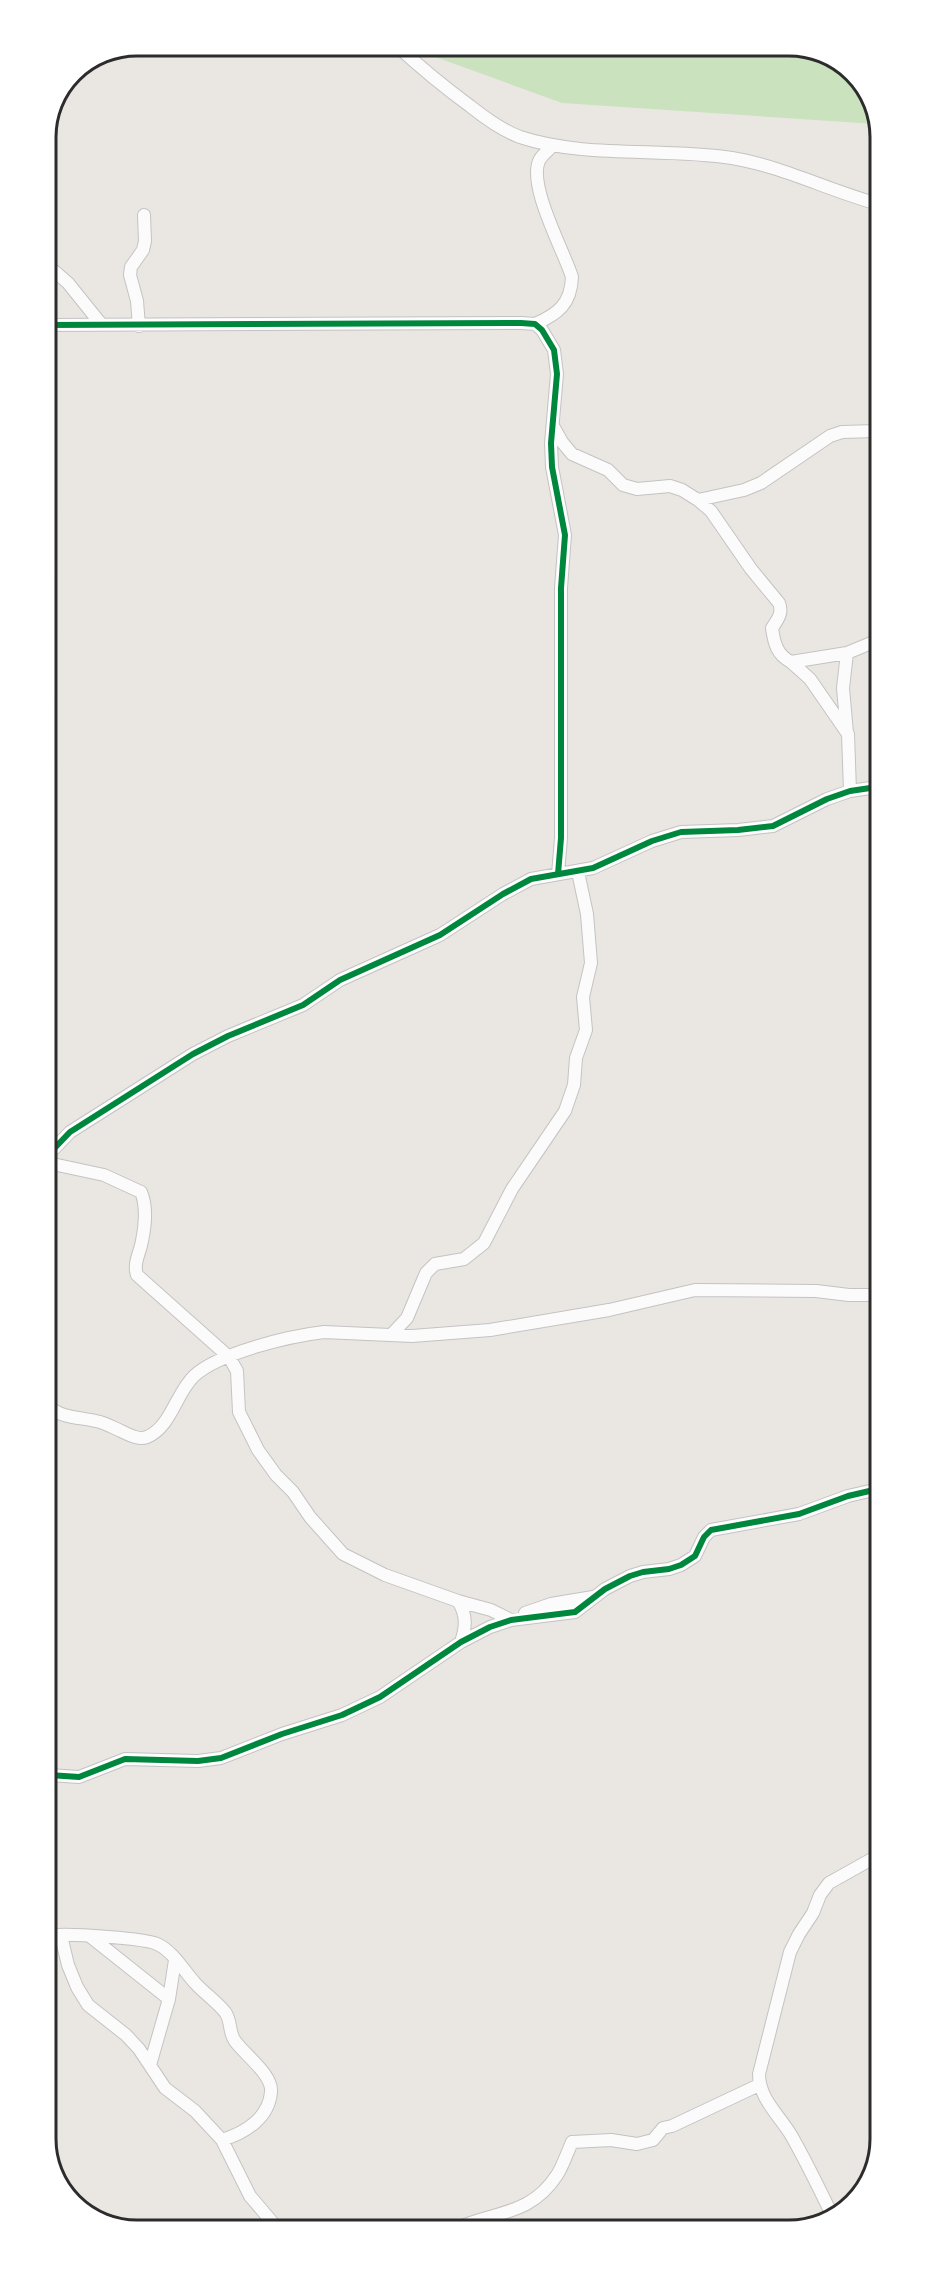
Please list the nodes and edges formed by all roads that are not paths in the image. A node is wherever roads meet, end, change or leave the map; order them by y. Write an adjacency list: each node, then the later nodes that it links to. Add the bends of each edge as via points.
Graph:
1 (408, 56): 2 (street, via 496,126)
2 (553, 145): 3 (street, via 735,159); 7 (street, via 539,160 537,174 548,220 572,277 569,297 550,317)
3 (870, 201)
4 (144, 215): 9 (street, via 145,241 130,274)
5 (56, 273): 6 (street)
6 (102, 324): 8 (street); 9 (street)
7 (535, 324): 9 (street); 10 (street, via 554,350 557,374)
8 (56, 326)
9 (139, 326)
10 (553, 425): 12 (street, via 572,454 608,470 623,485 637,489 670,486); 20 (street, via 552,467 565,535)
11 (870, 431): 12 (street, via 830,436 761,483)
12 (698, 500): 15 (street, via 779,603 780,616 772,628 774,642)
13 (870, 643): 14 (street)
14 (847, 653): 15 (street); 16 (street, via 843,688)
15 (791, 662): 16 (street, via 810,679)
16 (848, 734): 18 (street)
17 (870, 788): 18 (street)
18 (850, 791): 19 (street, via 807,807 773,826 681,832)
19 (578, 872): 20 (street); 24 (street, via 591,963 583,997 586,1030 565,1111 512,1189 484,1243 465,1258 435,1264 426,1273 407,1318)
20 (558, 874): 21 (street, via 531,879 440,935 340,980 303,1005 193,1054 70,1132)
21 (56, 1149)
22 (56, 1160): 25 (street, via 104,1175 141,1192 145,1200 142,1241 135,1265 137,1275)
23 (870, 1295): 24 (street, via 695,1290 515,1326 412,1336)
24 (392, 1334): 25 (street, via 312,1333)
25 (229, 1357): 26 (street, via 195,1376 157,1432 144,1438); 28 (street, via 237,1371 239,1413 258,1450 343,1554 385,1575)
26 (56, 1411)
27 (870, 1491): 29 (street, via 799,1514 711,1530 695,1556 681,1565 630,1576 575,1612)
28 (458, 1601): 29 (street); 30 (street, via 465,1620)
29 (514, 1619): 30 (street)
30 (461, 1642): 31 (street, via 360,1708 232,1755 198,1761 125,1759 79,1777)
31 (56, 1775)
32 (870, 1860): 39 (street, via 829,1883 790,1952)
33 (56, 1934): 35 (street)
34 (56, 1936): 38 (street, via 62,1940 68,1965 88,2005 126,2035)
35 (91, 1937): 36 (street, via 158,1944); 37 (street)
36 (175, 1960): 37 (street); 40 (street, via 226,2013 234,2040 265,2073 271,2086 270,2098 255,2123)
37 (169, 1999): 38 (street)
38 (150, 2065): 40 (street, via 165,2088 195,2110)
39 (759, 2085): 41 (street, via 790,2133); 43 (street, via 663,2128 646,2143 572,2142 557,2176 529,2204)
40 (222, 2140): 42 (street, via 250,2196)
41 (829, 2208)
42 (270, 2219)
43 (479, 2220)

